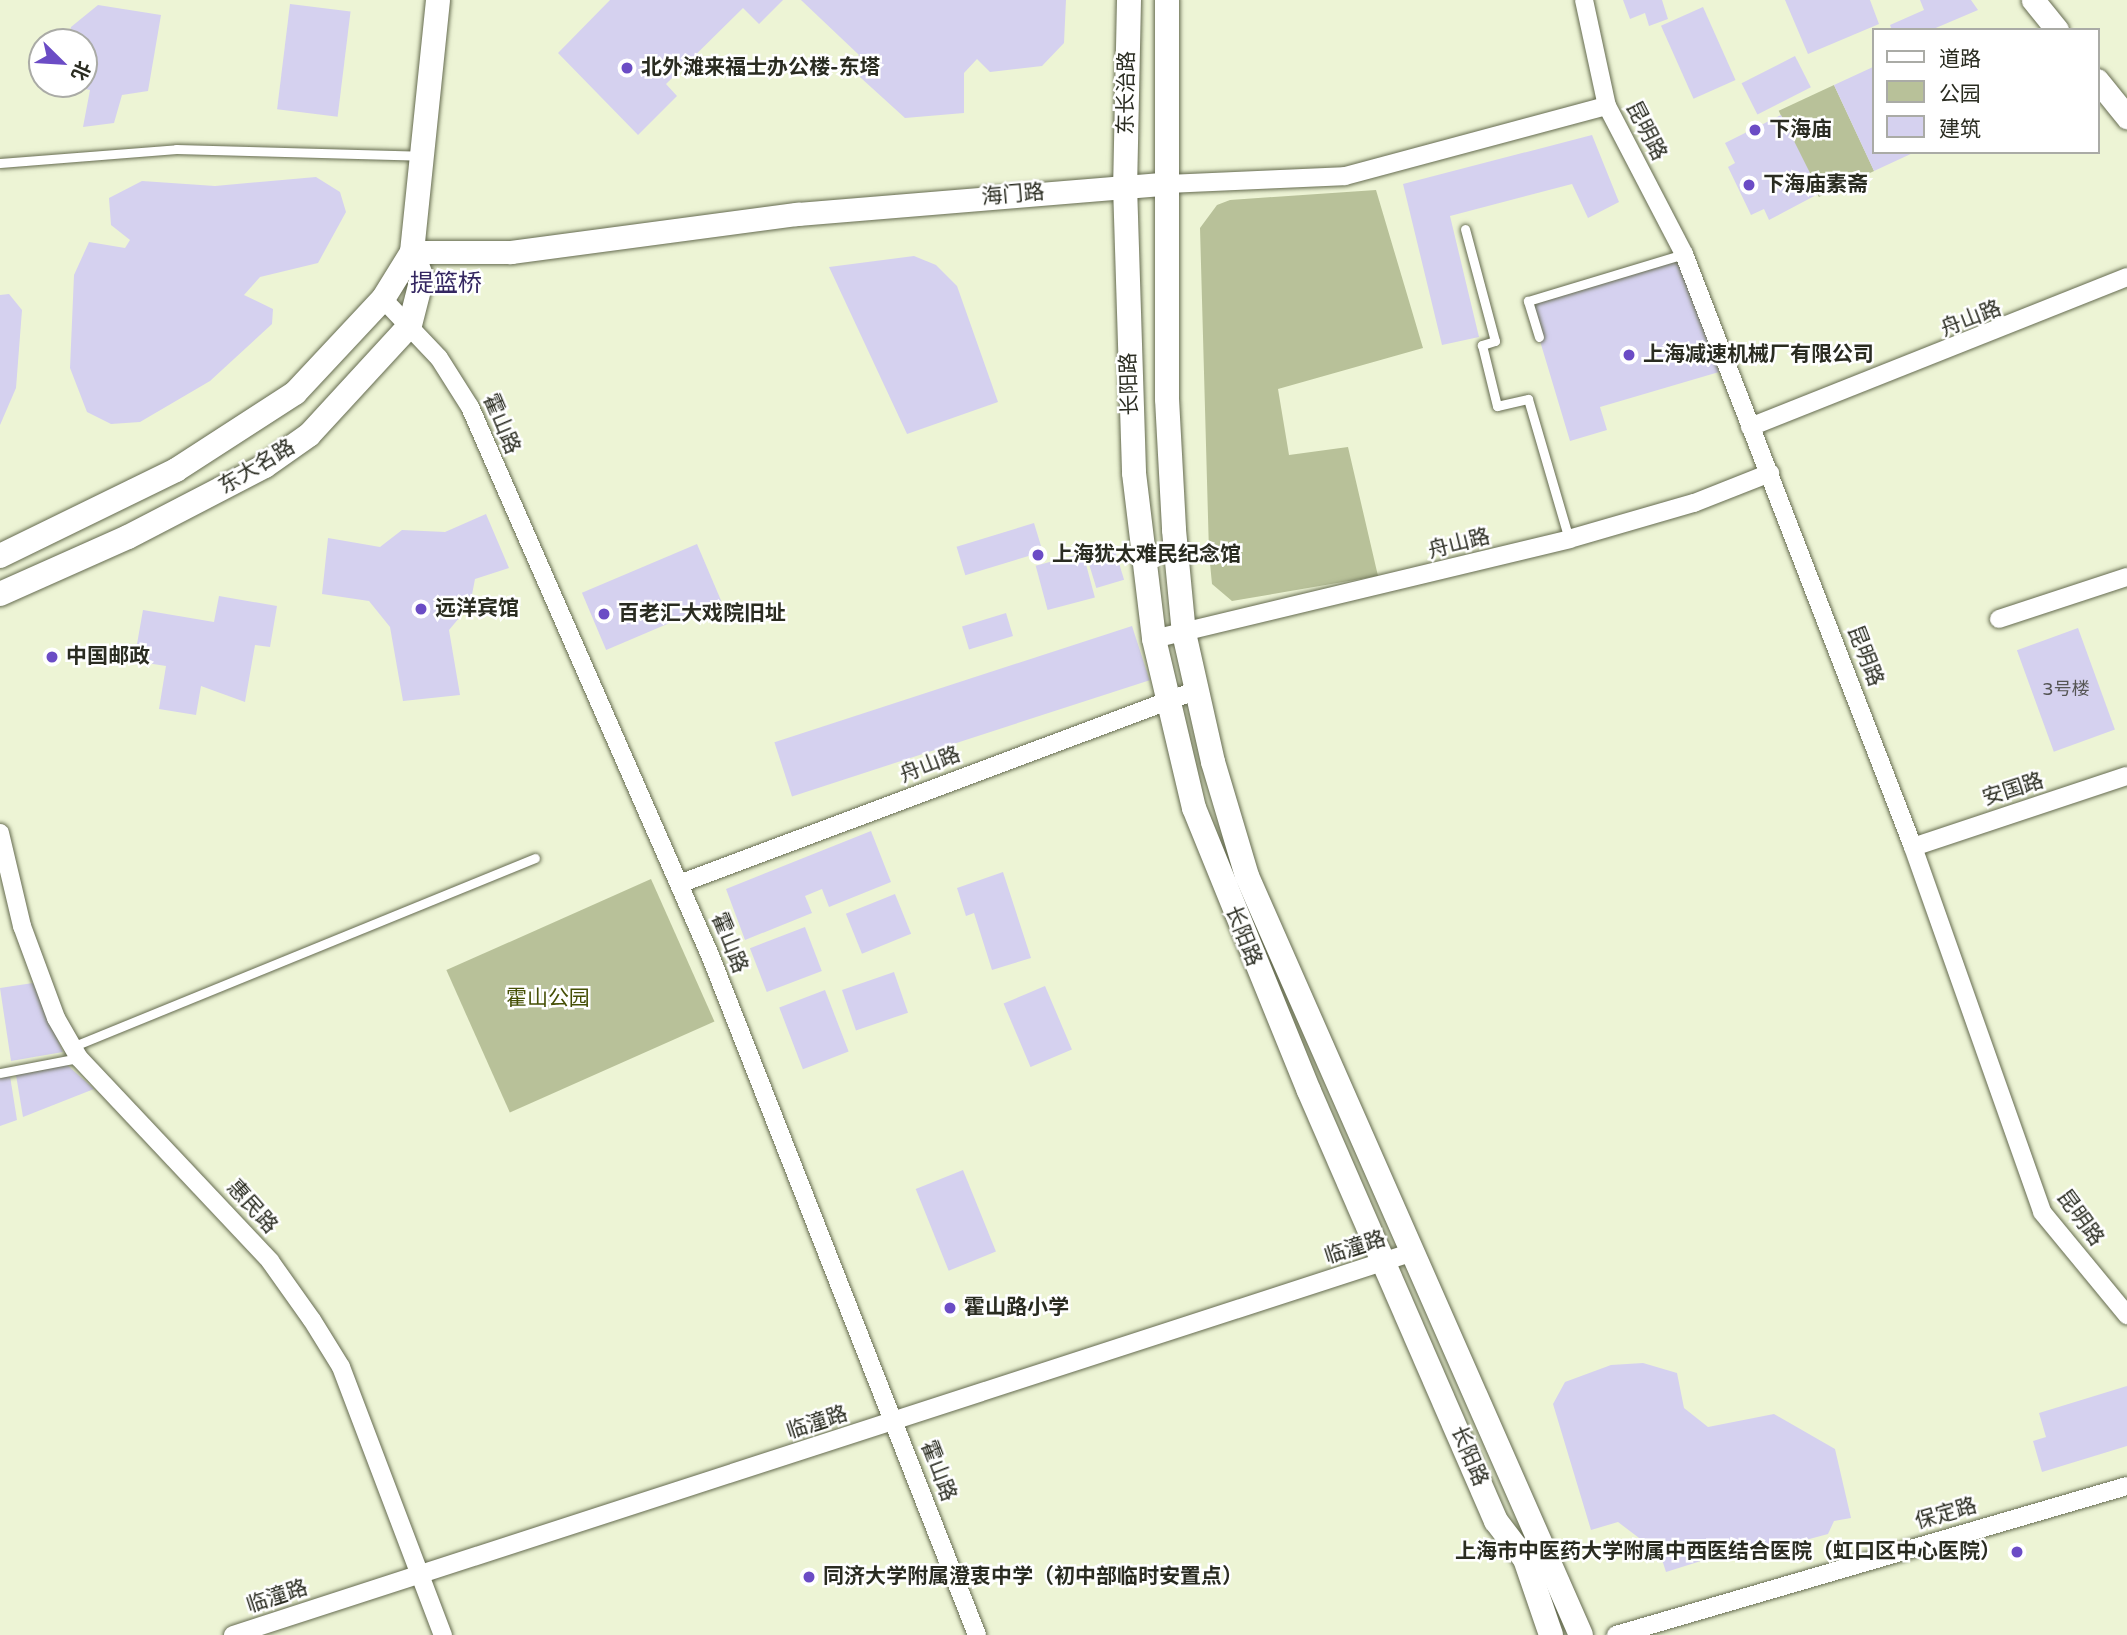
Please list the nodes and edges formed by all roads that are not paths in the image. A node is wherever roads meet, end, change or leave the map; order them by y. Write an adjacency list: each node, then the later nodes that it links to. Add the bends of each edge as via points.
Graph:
1 (438, 0): 10 (main road, 东大名路)
2 (1129, 0): 13 (main road, 东长治路)
3 (1167, 0): 12 (main road, 东长治路)
4 (1584, 0): 8 (street, 昆明路)
5 (2033, 0): 6 (street)
6 (2055, 28)
7 (2099, 82): 9 (street)
8 (1607, 106): 12 (street, 海门路, via 1345,176); 16 (street, 昆明路)
9 (2127, 117)
10 (423, 156): 11 (lane, via 176,149); 15 (main road, 东大名路)
11 (0, 163)
12 (1164, 184): 13 (street, 海门路); 28 (main road, 长阳路, via 1167,399)
13 (1125, 185): 15 (street, 海门路, via 797,214 511,252); 29 (main road, 长阳路, via 1134,473)
14 (1465, 229): 23 (lane, via 1495,341 1482,345 1497,406 1528,399)
15 (412, 252): 18 (main road, 东大名路); 19 (main road, 东大名路, via 422,278)
16 (1684, 254): 20 (lane, via 1528,301); 21 (street, 昆明路)
17 (2127, 277): 21 (street, 舟山路)
18 (383, 299): 19 (street, 霍山路); 24 (main road, 东大名路, via 295,393 176,470)
19 (410, 325): 26 (main road, 东大名路, via 309,435 265,466); 36 (street, 霍山路, via 470,407)
20 (1539, 337)
21 (1750, 427): 22 (street, 昆明路)
22 (1770, 473): 23 (street, 舟山路, via 1694,503); 34 (street, 昆明路)
23 (1569, 539): 28 (street, 舟山路)
24 (0, 556)
25 (2127, 577): 27 (street)
26 (0, 594)
27 (1999, 619)
28 (1184, 633): 29 (street, 舟山路); 30 (main road, 长阳路)
29 (1154, 639): 31 (main road, 长阳路)
30 (1197, 690): 31 (street, 舟山路); 39 (main road, 长阳路, via 1247,876)
31 (1169, 699): 36 (street, 舟山路); 40 (main road, 长阳路, via 1194,808 1242,936)
32 (2127, 776): 34 (street, 安国路)
33 (0, 832): 37 (street, 惠民路, via 22,926)
34 (1913, 847): 41 (street, 昆明路, via 2042,1212)
35 (535, 858): 37 (lane)
36 (679, 884): 42 (street, 霍山路)
37 (76, 1052): 38 (lane); 44 (street, 惠民路, via 270,1261 312,1320 341,1367)
38 (0, 1073)
39 (1413, 1252): 40 (street, 临潼路); 49 (main road, 长阳路)
40 (1387, 1261): 42 (street, 临潼路); 48 (main road, 长阳路, via 1496,1521 1525,1559)
41 (2127, 1315)
42 (894, 1422): 44 (street, 临潼路); 47 (street, 霍山路)
43 (2127, 1486): 50 (street, 保定路)
44 (422, 1573): 45 (street, 临潼路); 46 (street, 惠民路)
45 (233, 1635)
46 (443, 1635)
47 (977, 1635)
48 (1551, 1635)
49 (1581, 1635)
50 (1616, 1635)

